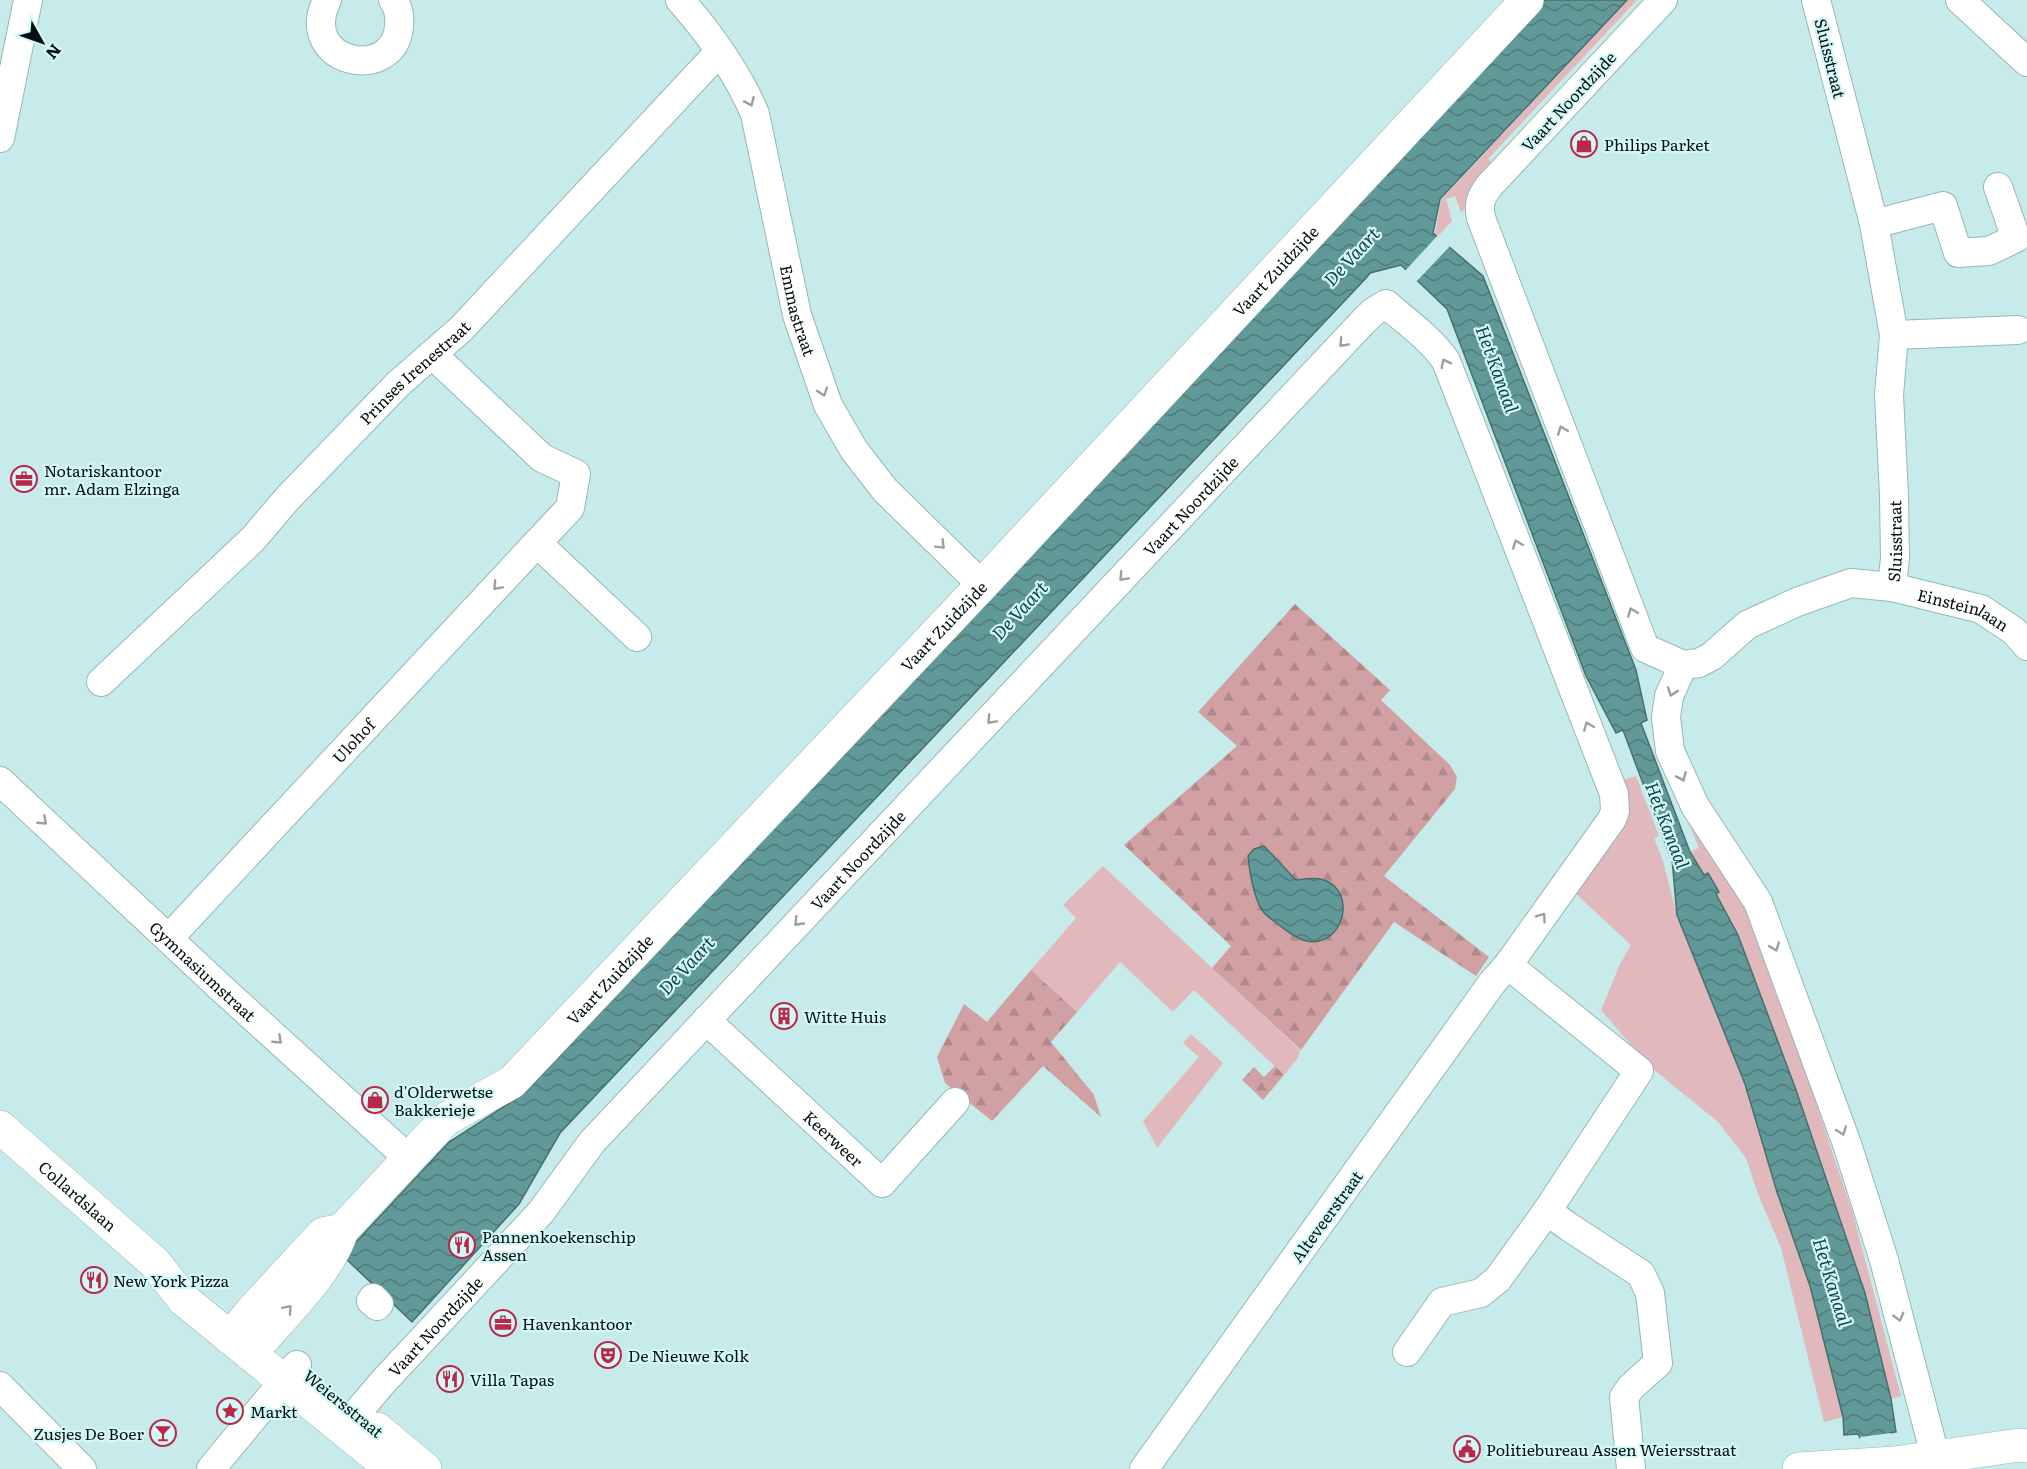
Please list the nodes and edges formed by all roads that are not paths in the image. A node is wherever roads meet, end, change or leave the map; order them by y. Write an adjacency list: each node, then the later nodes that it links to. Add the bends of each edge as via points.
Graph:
1 (28, 0): 11 (street)
2 (327, 0): 3 (street, via 321,11 324,39 343,58 357,62 383,55 393,45 400,18)
3 (393, 0)
4 (680, 0): 9 (street, Emmastraat)
5 (1527, 0): 18 (main road, Vaart Zuidzijde)
6 (1663, 0): 22 (street, Vaart Noordzijde, one-way to 6, via 1645,648 1478,206 1489,186)
7 (1960, 0): 10 (street)
8 (1822, 4): 13 (street, Sluisstraat)
9 (719, 52): 16 (street, Prinses Irenestraat, via 461,329); 18 (street, Emmastraat, one-way to 18, via 743,86 755,114 797,315 828,405 854,450 885,490)
10 (2026, 60)
11 (0, 138)
12 (1998, 187): 13 (street, via 2016,238 1989,251 1958,253 1943,206)
13 (1874, 224): 15 (street, Sluisstraat)
14 (2018, 330): 15 (street)
15 (1894, 335): 19 (street, Sluisstraat, via 1888,395 1894,495)
16 (432, 354): 17 (street, Ulohof, via 542,459 576,474 570,508); 23 (street, Prinses Irenestraat, via 398,384 253,539)
17 (537, 543): 20 (street); 25 (street, Ulohof, one-way to 25)
18 (982, 585): 30 (main road, Vaart Zuidzijde, via 512,1082 446,1119)
19 (1892, 587): 21 (street, Einsteinlaan, via 1981,609 2014,631); 22 (street, Sluisstraat, via 1851,583 1797,602 1747,625 1712,656 1699,663)
20 (636, 637)
21 (2027, 646)
22 (1683, 664): 39 (street, one-way to 39, via 1666,717 1670,751 1695,806 1758,902 1847,1144 1884,1260)
23 (101, 682)
24 (0, 781): 25 (street, Gymnasiumstraat, one-way to 25)
25 (170, 938): 30 (street, Gymnasiumstraat, one-way to 30)
26 (1508, 964): 27 (street, Vaart Noordzijde, one-way to 27, via 1612,819 1614,794 1446,361 1386,304 1361,324); 31 (street, via 1639,1071); 44 (street, Alteveerstraat)
27 (706, 1020): 28 (street, Keerweer, via 882,1183); 36 (street, Vaart Noordzijde, via 592,1142 541,1212)
28 (955, 1101)
29 (0, 1127): 32 (main road, Collardslaan, via 155,1263 184,1299)
30 (408, 1158): 32 (main road, Vaart Zuidzijde, via 342,1230 323,1234)
31 (1547, 1211): 33 (street, via 1498,1280 1480,1293 1442,1302); 45 (street, via 1641,1274 1650,1293 1658,1363 1624,1397)
32 (247, 1338): 34 (main road, Weiersstraat)
33 (1407, 1352)
34 (284, 1381): 36 (main road, Weiersstraat); 41 (street)
35 (0, 1386): 40 (street)
36 (350, 1420): 42 (main road, Weiersstraat); 43 (main road, Weiersstraat)
37 (2027, 1446): 39 (main road)
38 (2027, 1459): 47 (main road)
39 (1936, 1463): 46 (main road)
40 (79, 1466)
41 (211, 1469)
42 (392, 1469)
43 (425, 1469)
44 (1144, 1469)
45 (1631, 1469)
46 (1811, 1469)
47 (1989, 1469)

